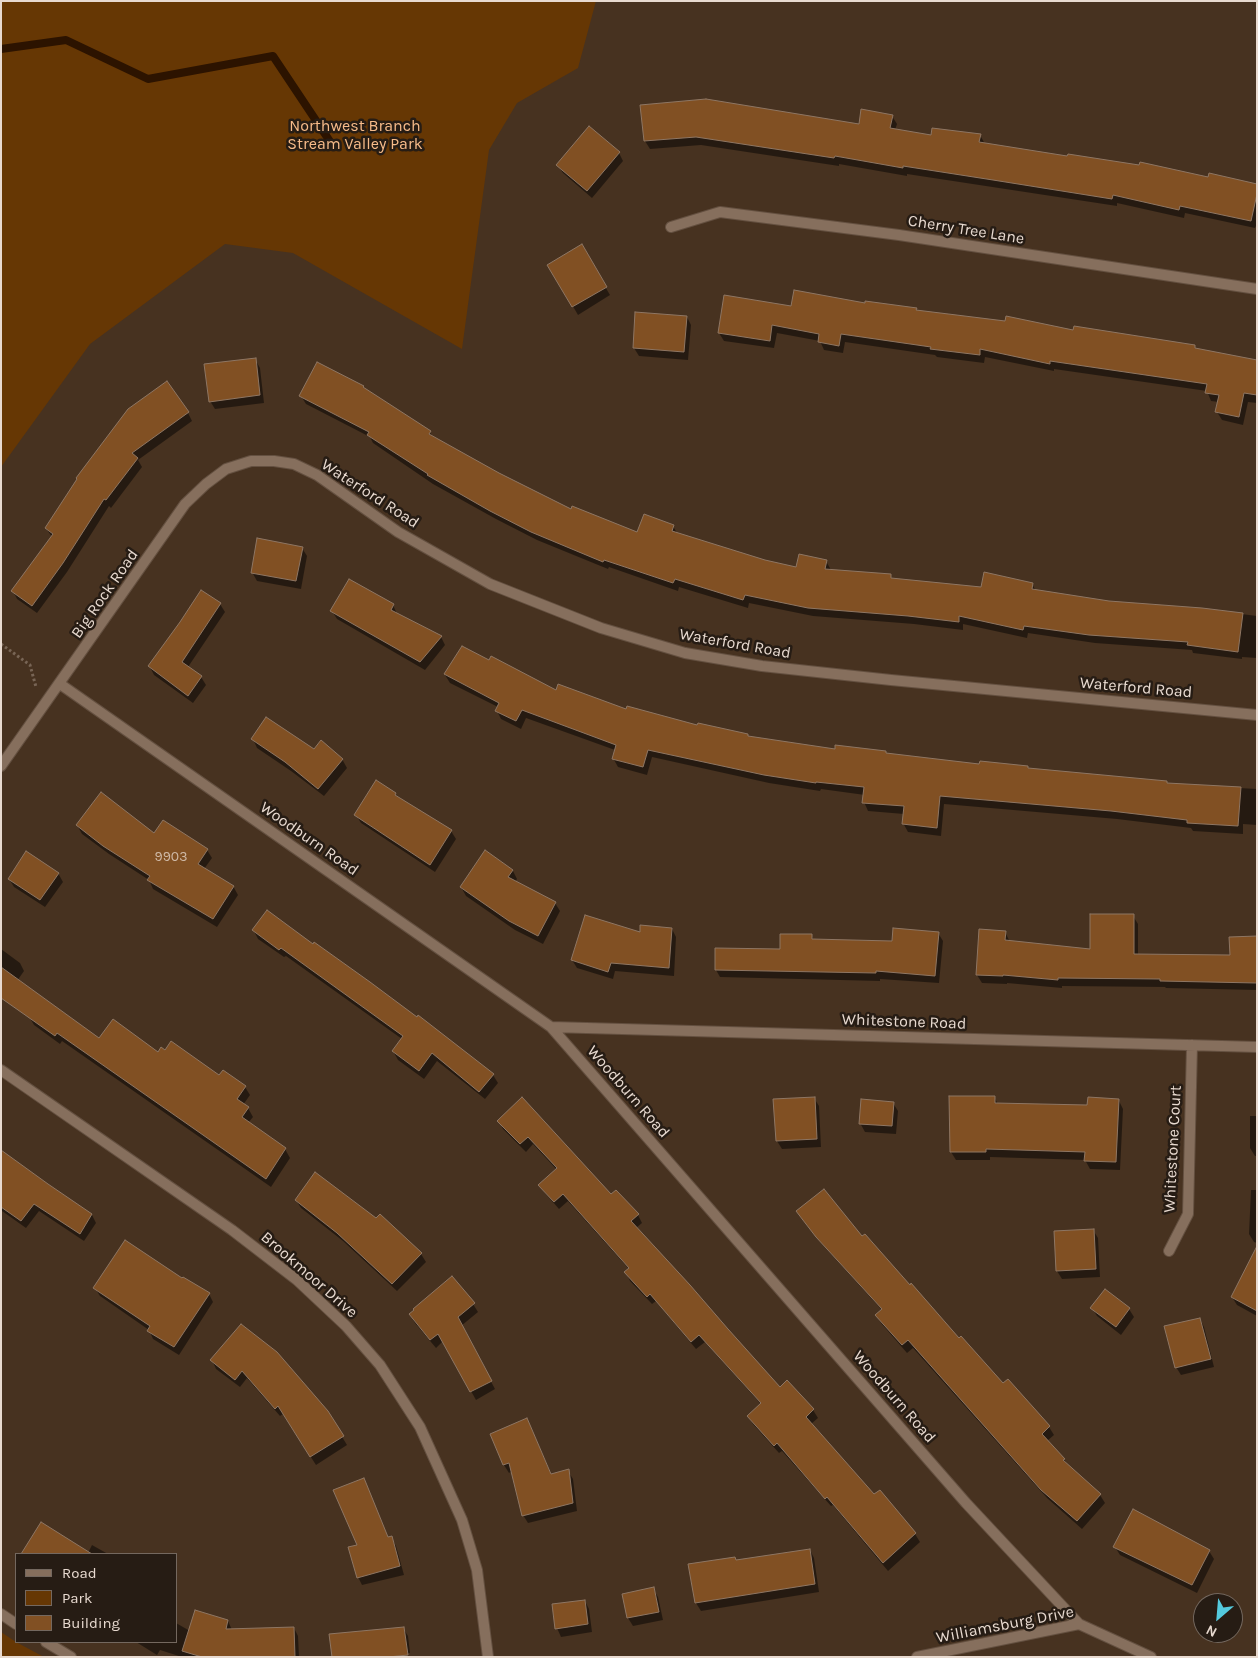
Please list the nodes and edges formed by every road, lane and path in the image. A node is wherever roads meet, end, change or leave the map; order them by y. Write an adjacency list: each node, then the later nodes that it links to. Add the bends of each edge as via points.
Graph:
1 (671, 227): 2 (street, Cherry Tree Lane, via 720,212 899,235)
2 (1257, 289)
3 (252, 461): 5 (street, Big Rock Road, via 226,469 185,504); 7 (street, Waterford Road, via 274,460 294,464 318,475 398,532 490,584 601,628 686,653 762,666)
4 (1, 644): 6 (path, via 30,665 35,686)
5 (60, 684): 6 (street, Big Rock Road); 9 (street, Woodburn Road)
6 (50, 698): 8 (street, Big Rock Road)
7 (1257, 715)
8 (1, 766)
9 (551, 1027): 10 (street, Whitestone Road); 16 (street, Woodburn Road, via 966,1503)
10 (1192, 1045): 11 (street, Whitestone Road); 13 (street, Whitestone Court, via 1188,1214)
11 (1257, 1047)
12 (1, 1070): 19 (street, Brookmoor Drive, via 232,1230 297,1280 346,1326 380,1365 420,1427 462,1520 477,1570)
13 (1169, 1251)
14 (1, 1614): 15 (street)
15 (15, 1623)
16 (1080, 1624): 20 (street, Williamsburg Drive); 21 (street, Williamsburg Drive)
17 (48, 1643): 18 (street)
18 (71, 1657)
19 (488, 1657)
20 (917, 1657)
21 (1151, 1657)

